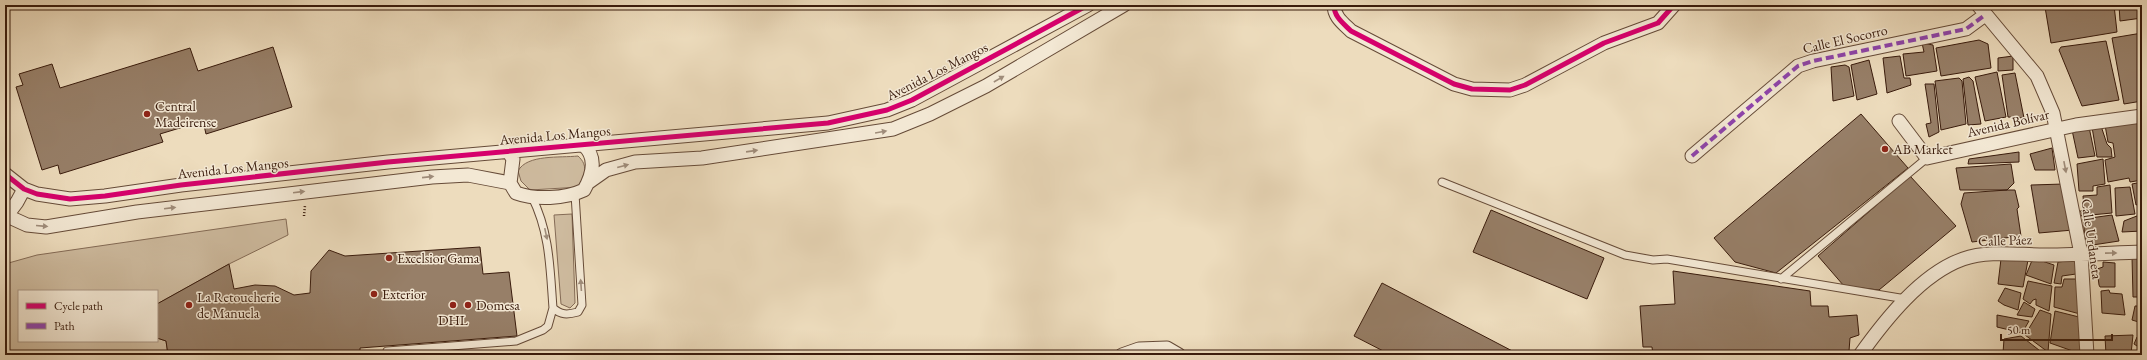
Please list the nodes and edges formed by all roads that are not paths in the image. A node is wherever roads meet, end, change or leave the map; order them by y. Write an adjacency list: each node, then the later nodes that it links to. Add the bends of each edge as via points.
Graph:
1 (1088, 5): 9 (street, Avenida Los Mangos, via 930,91 887,110 828,123)
2 (1124, 5): 14 (street, one-way to 2, via 606,170 635,162 702,158 893,130 986,86)
3 (1334, 5): 4 (street, via 1339,19 1351,31 1454,84 1472,89 1510,90 1525,85 1604,43 1658,23)
4 (1674, 5)
5 (1981, 10): 8 (street, Calle Urdaneta, via 2037,76 2048,98); 11 (street, Calle El Socorro, via 1966,29 1820,59 1798,66)
6 (2142, 116): 8 (street, Avenida Bolívar)
7 (1900, 121): 12 (street)
8 (2057, 129): 12 (street, Avenida Bolívar); 22 (street, Calle Urdaneta, one-way to 22)
9 (583, 145): 10 (street, Avenida Los Mangos); 14 (street, Avenida Los Mangos, via 592,157)
10 (508, 151): 16 (street, Avenida Los Mangos, via 513,159); 17 (street, Avenida Los Mangos, via 388,162 70,199 51,197)
11 (1692, 156)
12 (1928, 158): 23 (lane)
13 (5, 174): 17 (street, Avenida Los Mangos)
14 (588, 182): 18 (street, via 584,190)
15 (1442, 182): 23 (lane, via 1625,255 1653,260 1667,259)
16 (510, 183): 19 (street, via 516,193); 20 (street, one-way to 16, via 27,225 46,227 137,212 432,177 468,175)
17 (24, 189): 20 (street)
18 (575, 194): 19 (street); 25 (lane, one-way to 18, via 560,314 570,314 578,312 582,305)
19 (532, 197): 25 (lane, one-way to 25, via 544,226 548,244)
20 (6, 217)
21 (2142, 252): 22 (street, Calle Páez, one-way to 21)
22 (2081, 254): 24 (street, Calle Páez, via 1983,254 1948,266); 30 (street, Calle Urdaneta)
23 (1781, 279): 24 (lane)
24 (1906, 300): 29 (street, Calle Páez, via 1896,308)
25 (553, 308): 26 (lane, via 548,326 516,340)
26 (387, 351)
27 (1122, 355): 28 (street, via 1139,349 1167,348)
28 (1179, 355)
29 (1860, 355)
30 (2087, 355)

